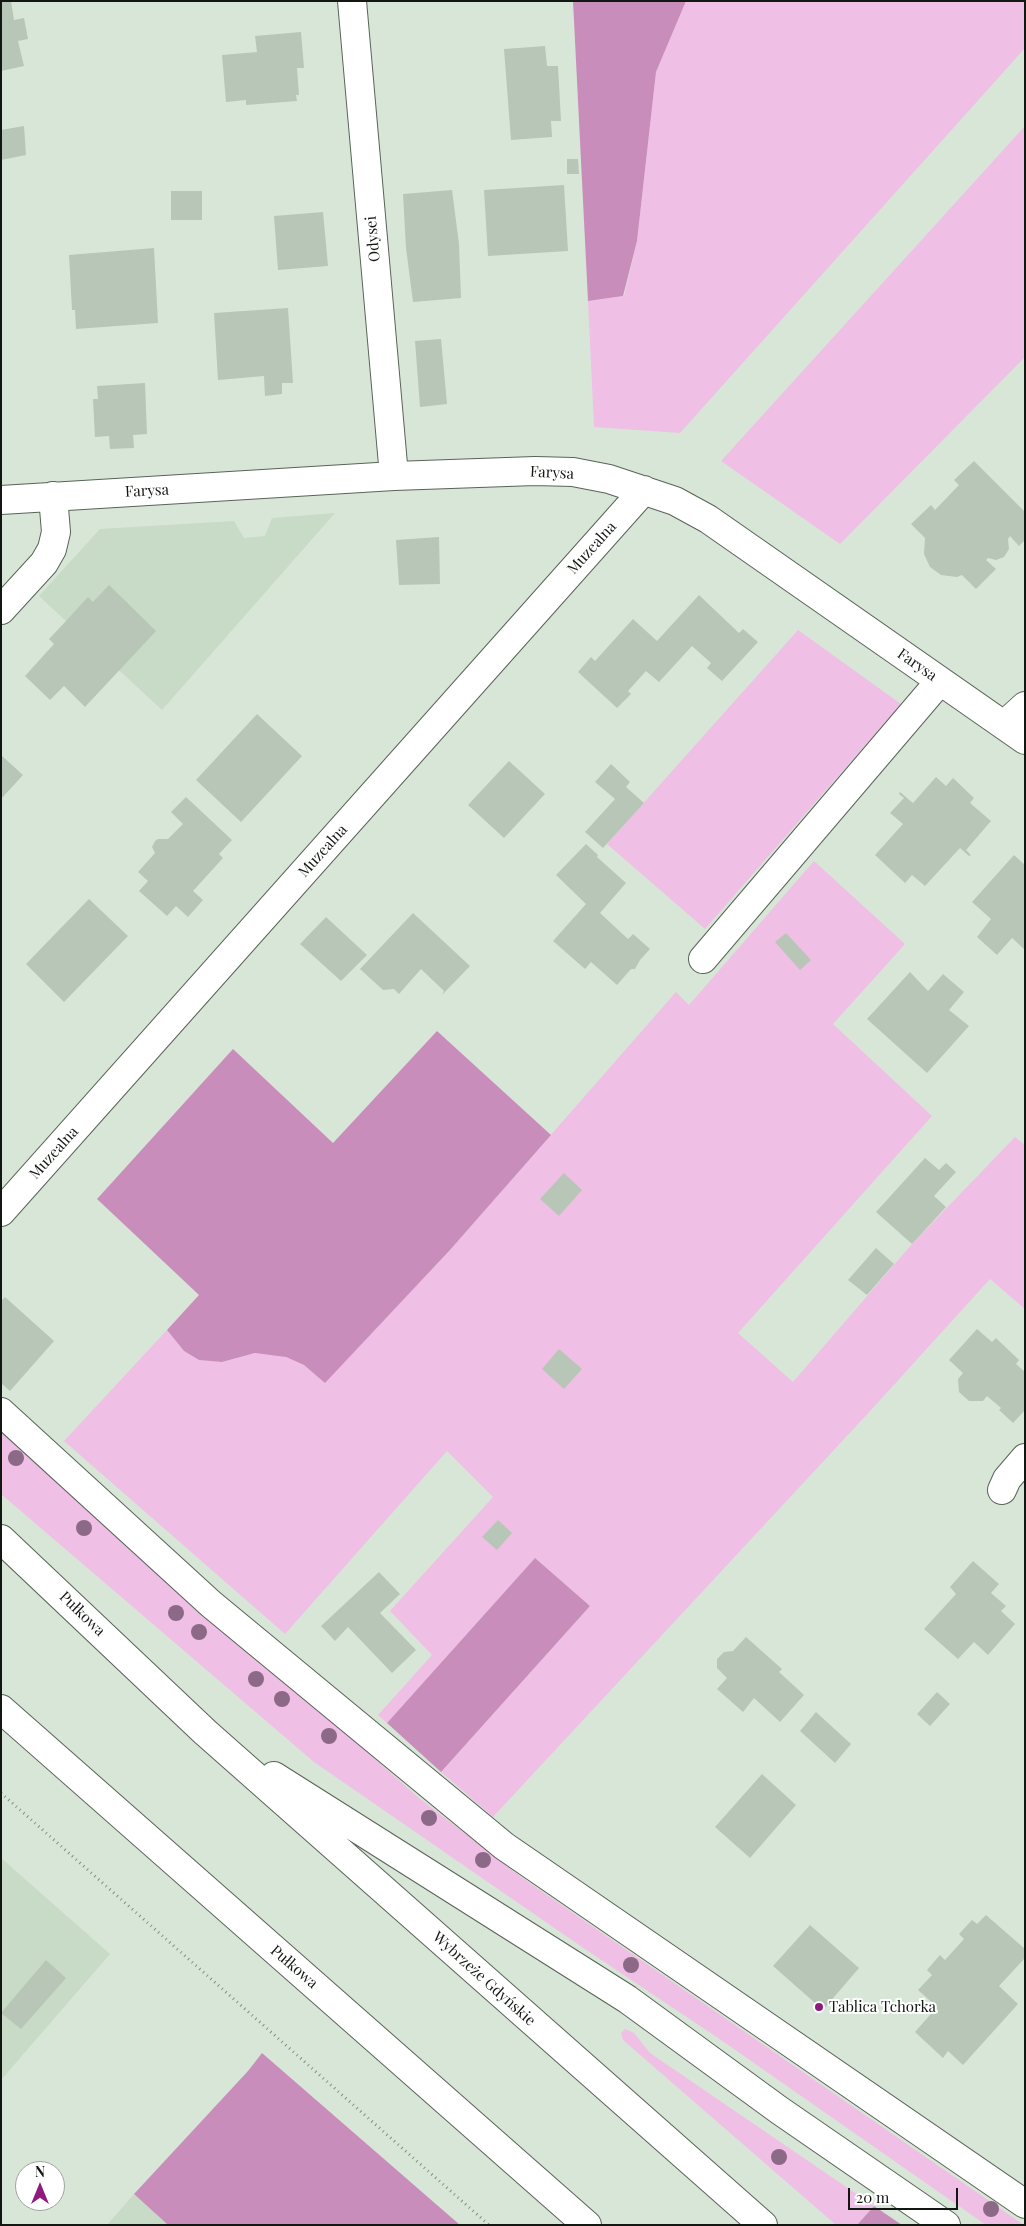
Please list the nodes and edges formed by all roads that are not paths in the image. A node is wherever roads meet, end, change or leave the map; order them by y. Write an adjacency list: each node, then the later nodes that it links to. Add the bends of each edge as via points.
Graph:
1 (352, 1): 2 (main road, Odysei)
2 (394, 476): 3 (main road, Farysa, via 564,472 609,479); 4 (main road, Farysa)
3 (644, 490): 7 (main road, Farysa, via 675,501 708,519); 11 (main road, Muzealna)
4 (53, 496): 5 (main road, Farysa); 6 (main road, via 56,532 52,549 44,563)
5 (1, 500)
6 (1, 610)
7 (940, 681): 9 (main road, Farysa); 10 (main road)
8 (1025, 706): 9 (main road)
9 (1014, 732)
10 (703, 959)
11 (1, 1212)
12 (1, 1412): 18 (main road, via 211,1604 504,1846)
13 (1025, 1458): 14 (main road)
14 (1002, 1490)
15 (6, 1545): 17 (main road, Pułkowa)
16 (1, 1709): 19 (main road, Pułkowa)
17 (205, 1732): 20 (main road, Wybrzeże Gdyńskie); 21 (main road, via 627,1999 778,2110)
18 (1025, 2204)
19 (587, 2225)
20 (763, 2225)
21 (946, 2225)

